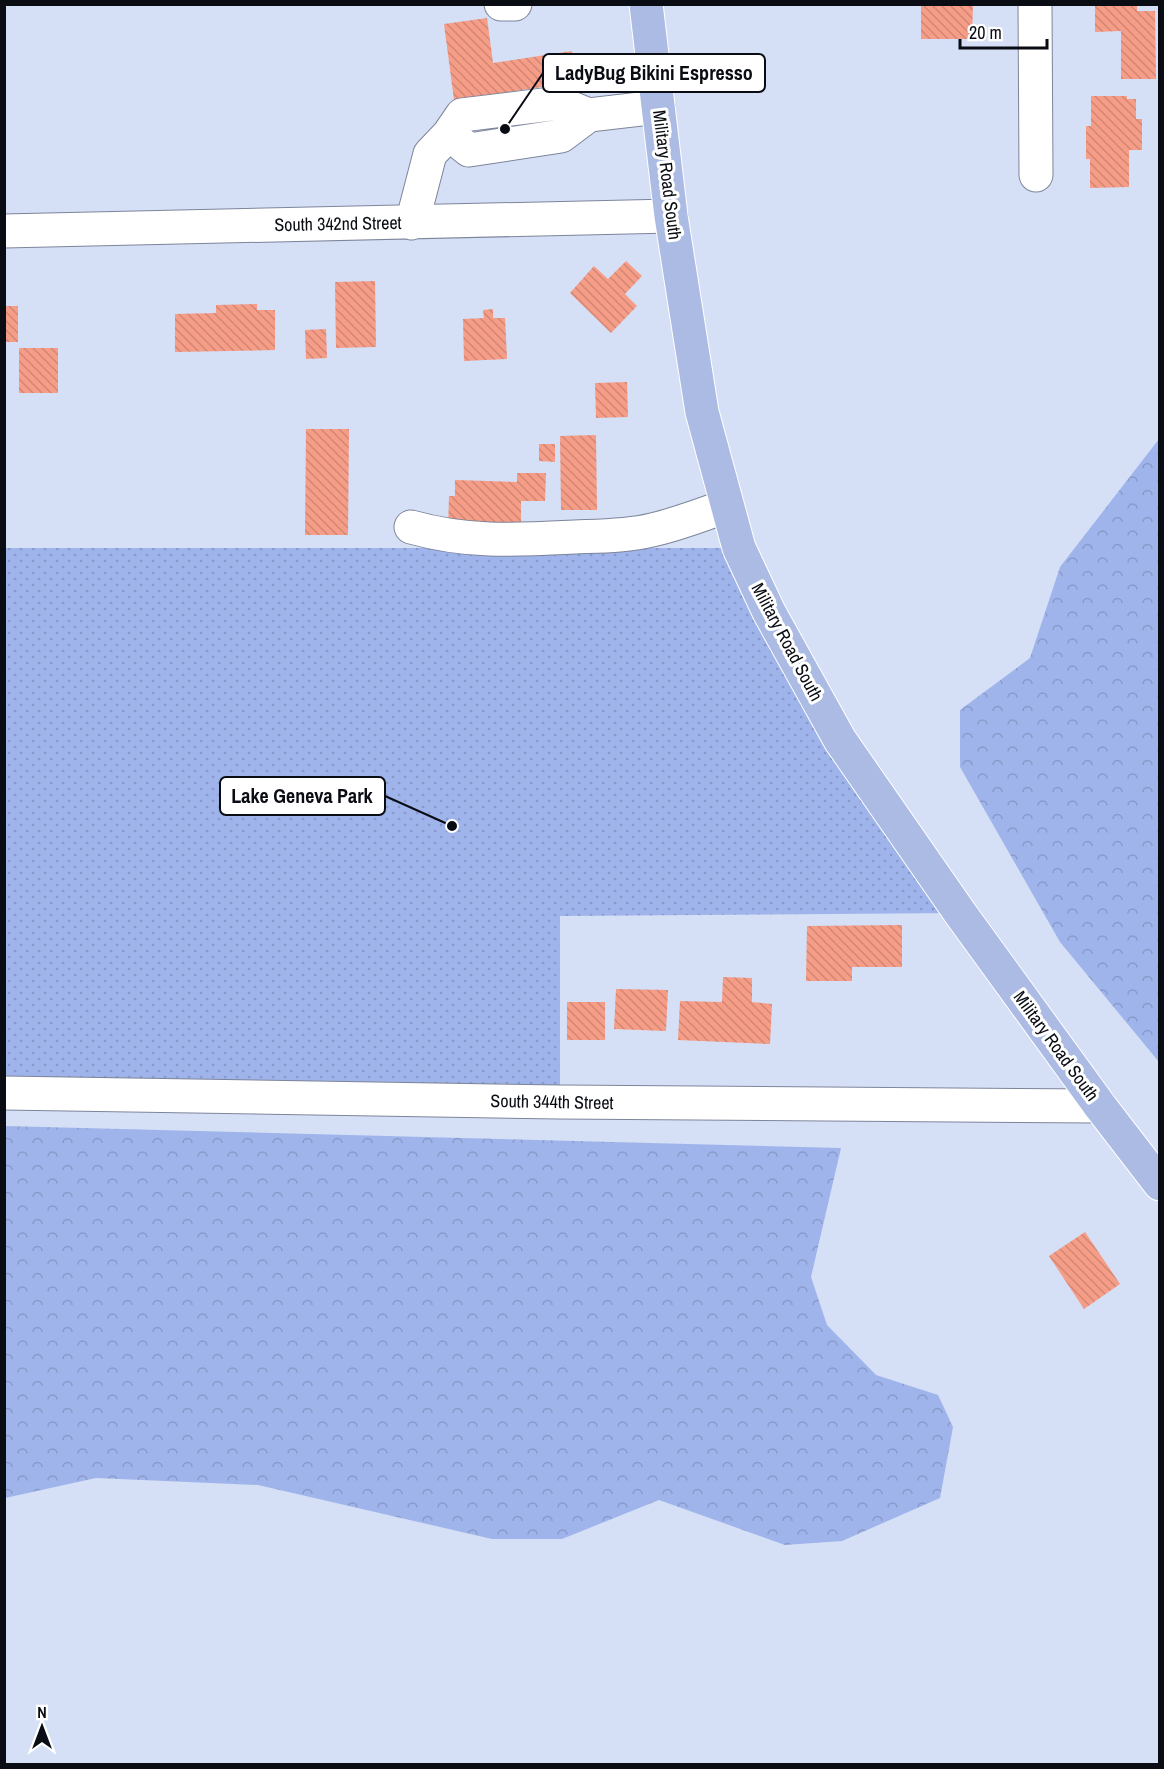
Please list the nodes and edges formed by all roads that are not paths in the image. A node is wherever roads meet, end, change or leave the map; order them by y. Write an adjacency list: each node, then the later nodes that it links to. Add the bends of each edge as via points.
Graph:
1 (501, 4): 2 (street)
2 (515, 4)
3 (646, 4): 5 (main road, Military Road South)
4 (1035, 4): 6 (street)
5 (658, 107): 7 (main road, Military Road South); 8 (street, via 590,115 559,103 462,115 430,154)
6 (1036, 175)
7 (671, 216): 8 (street, South 342nd Street); 10 (main road, Military Road South, via 702,412)
8 (412, 223): 9 (street, South 342nd Street)
9 (4, 231)
10 (726, 506): 11 (street, via 649,531 607,536 468,539); 13 (main road, Military Road South, via 739,548 769,612 840,740)
11 (411, 527)
12 (4, 1093): 13 (street, South 344th Street)
13 (1100, 1106): 14 (main road, Military Road South)
14 (1160, 1184)

